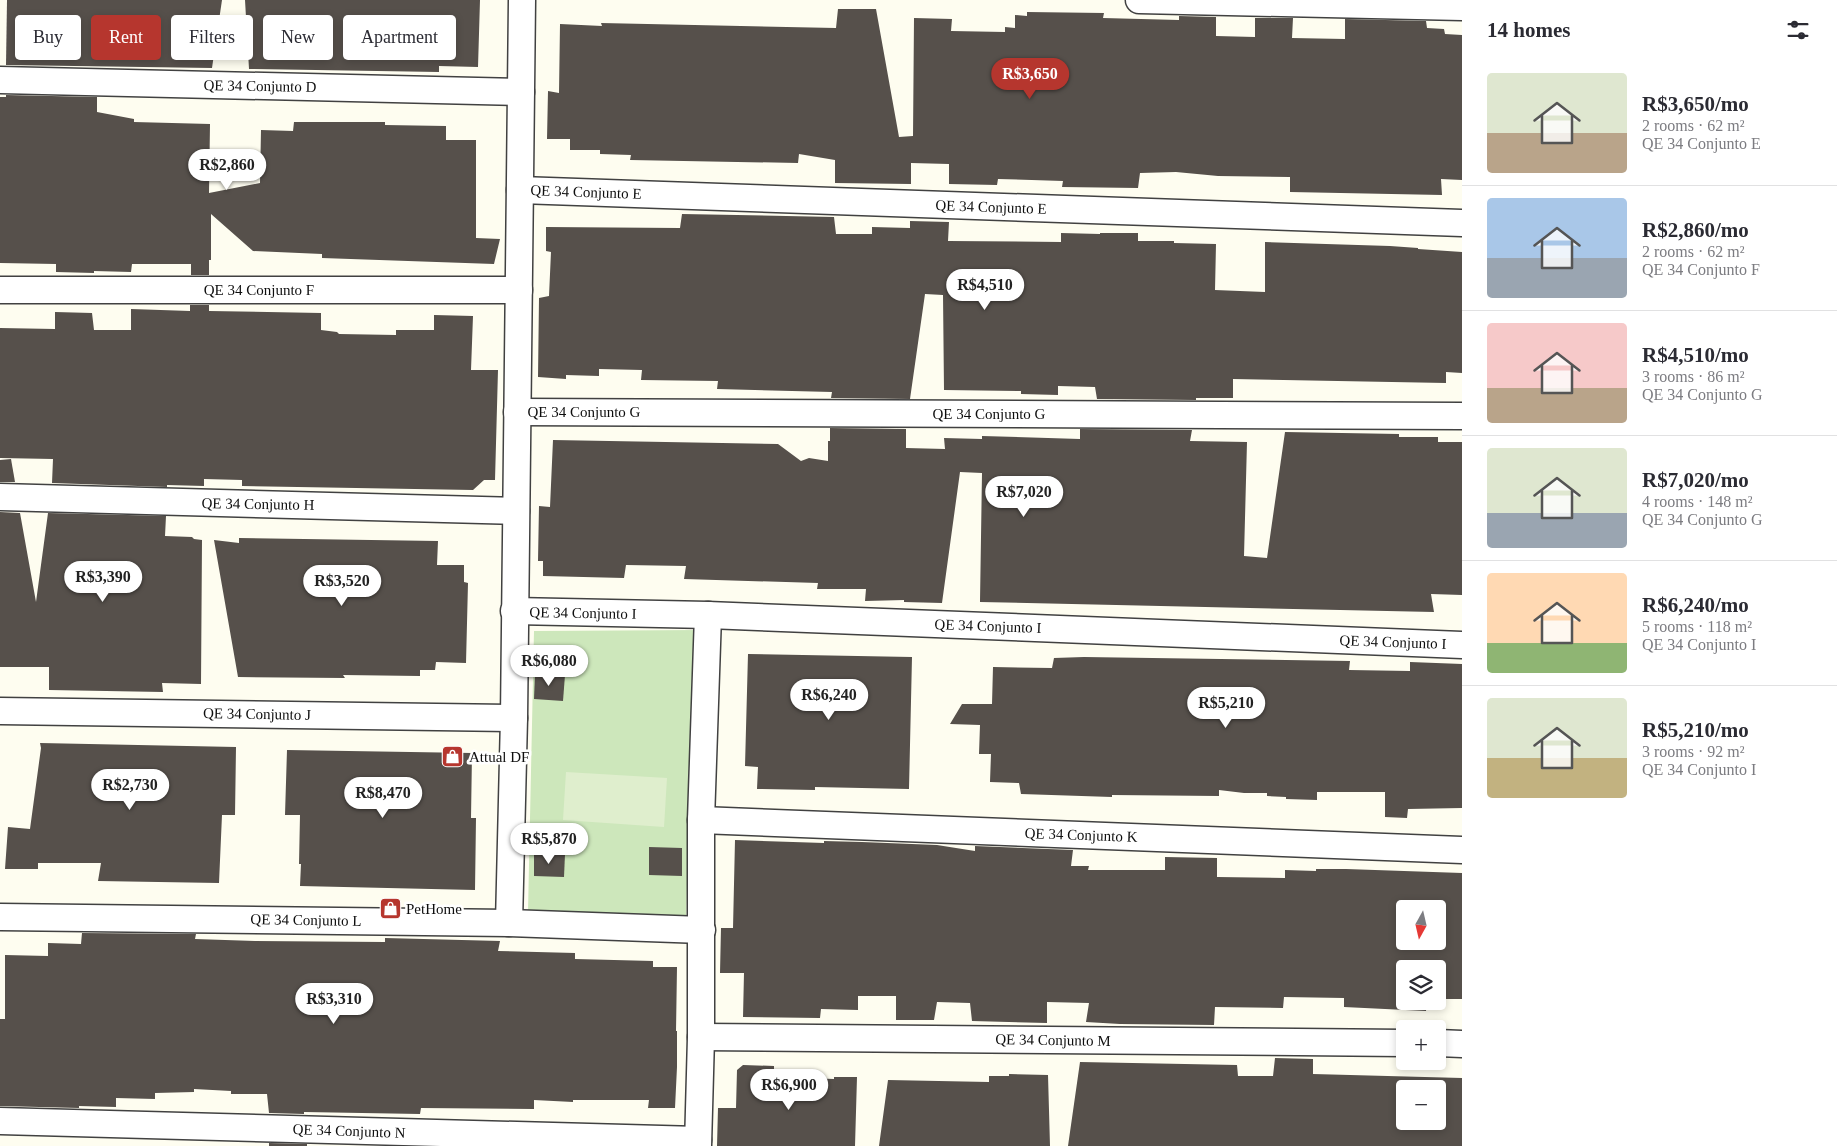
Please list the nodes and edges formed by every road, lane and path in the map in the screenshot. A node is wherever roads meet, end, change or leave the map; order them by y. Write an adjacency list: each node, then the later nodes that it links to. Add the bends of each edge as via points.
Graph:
1 (522, 0): 5 (street)
2 (1139, 0): 3 (street)
3 (1462, 7)
4 (0, 80): 5 (street, QE 34 Conjunto D)
5 (521, 92): 6 (street)
6 (520, 190): 7 (street, QE 34 Conjunto E); 9 (street)
7 (1462, 223)
8 (0, 290): 9 (street, QE 34 Conjunto F)
9 (519, 290): 10 (street)
10 (517, 412): 11 (street, QE 34 Conjunto G); 13 (street)
11 (1462, 416)
12 (0, 497): 13 (street, QE 34 Conjunto H)
13 (516, 511): 14 (street)
14 (514, 611): 15 (street, QE 34 Conjunto I); 18 (street)
15 (708, 615): 16 (street, QE 34 Conjunto I); 19 (street)
16 (1462, 645)
17 (0, 711): 18 (street, QE 34 Conjunto J)
18 (514, 718): 22 (street)
19 (701, 820): 20 (street, QE 34 Conjunto K); 23 (street)
20 (1462, 850)
21 (0, 917): 22 (street, QE 34 Conjunto L)
22 (509, 923): 23 (street, QE 34 Conjunto L)
23 (702, 930): 24 (street)
24 (701, 1037): 25 (street, QE 34 Conjunto M); 29 (street)
25 (1396, 1043)
26 (1446, 1044): 27 (street)
27 (1462, 1044)
28 (0, 1121): 29 (street, QE 34 Conjunto N)
29 (698, 1143)

